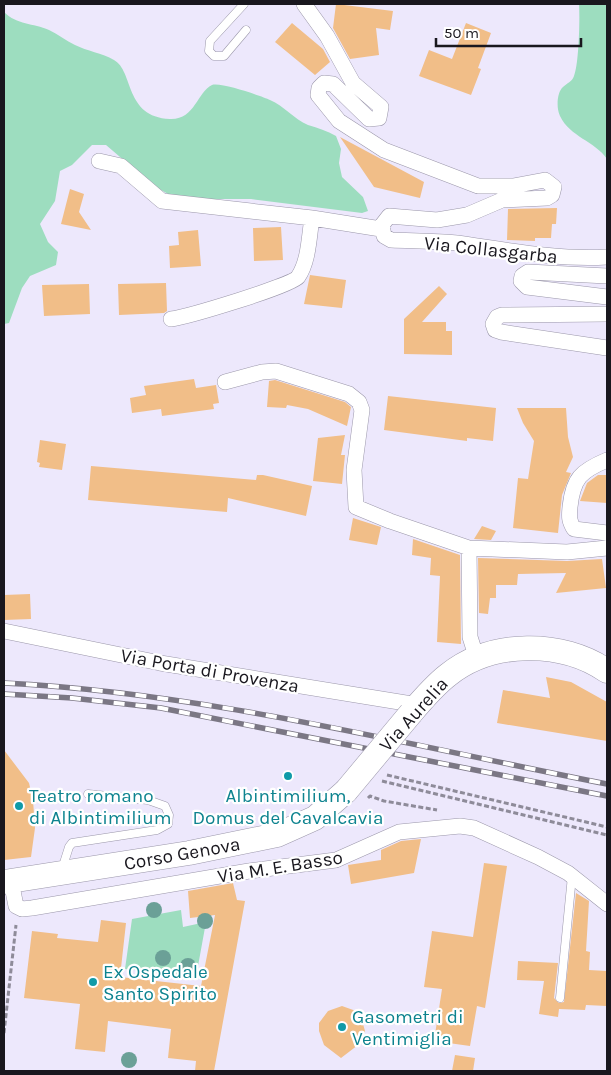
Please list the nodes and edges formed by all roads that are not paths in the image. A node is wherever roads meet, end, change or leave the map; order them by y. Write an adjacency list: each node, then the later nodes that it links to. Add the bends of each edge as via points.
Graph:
1 (244, 4): 3 (lane, via 210,41 209,51 214,56 224,56)
2 (304, 4): 6 (street, Via Collasgarba, via 327,36 353,83 381,107 379,118 369,119 333,84 324,84 318,95 339,121 384,150 478,186 513,186 545,180 554,187 552,195 547,198 502,200 467,216 437,220 389,216)
3 (246, 30)
4 (99, 161): 5 (street, Via Collasgarba, via 121,166 162,201)
5 (312, 218): 6 (street, Via Collasgarba); 11 (street, via 304,264 297,278 282,287)
6 (381, 229): 7 (street, Via Collasgarba, via 391,240 455,243 581,258)
7 (607, 257)
8 (607, 276): 9 (street, Via Collasgarba, via 528,272 523,274 521,281 527,287)
9 (607, 297)
10 (607, 314): 12 (street, via 502,315 497,316 493,324 501,332)
11 (171, 320)
12 (607, 348)
13 (225, 382): 16 (street, via 276,371 349,394 362,410 354,470 356,506)
14 (607, 460): 15 (street, via 581,474 572,488 569,521 574,529)
15 (607, 533)
16 (469, 548): 17 (street, via 567,552); 19 (street, via 470,637)
17 (607, 548)
18 (4, 631): 21 (street, Via Porta di Provenza)
19 (477, 659): 20 (main road, Via Aurelia, via 503,652 548,648 572,653); 21 (main road, Via Aurelia, via 449,674)
20 (607, 671)
21 (414, 709): 23 (main road, Via Aurelia, bridge)
22 (88, 794): 24 (lane, via 148,800 165,806 168,824 158,830 72,843)
23 (356, 796): 24 (main road, Corso Genova, via 277,835)
24 (61, 874): 26 (main road, Corso Genova)
25 (572, 876): 26 (street, Via M. E. Basso, via 474,828 460,826 399,832 336,860 249,871 32,908 16,906); 27 (street, Via M. E. Basso); 28 (lane)
26 (7, 881)
27 (607, 904)
28 (560, 998)

